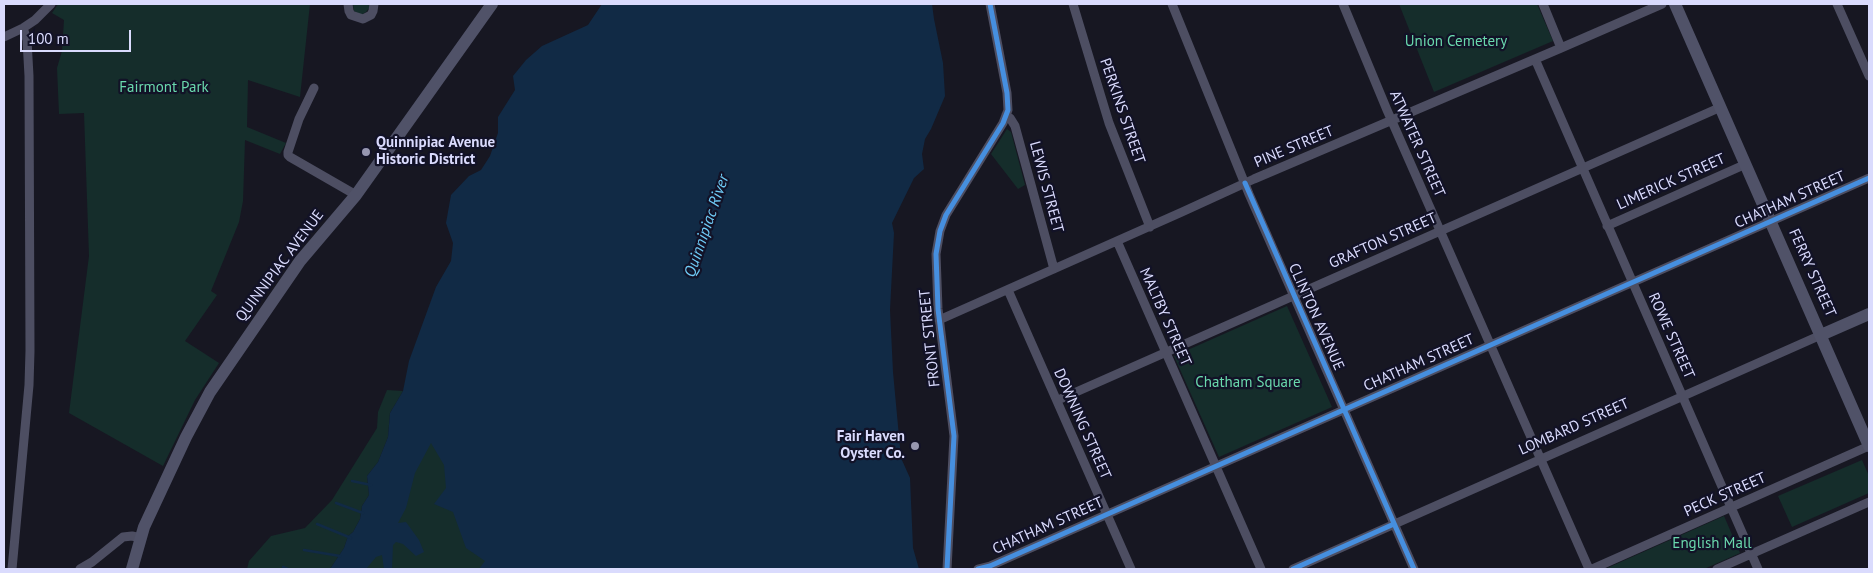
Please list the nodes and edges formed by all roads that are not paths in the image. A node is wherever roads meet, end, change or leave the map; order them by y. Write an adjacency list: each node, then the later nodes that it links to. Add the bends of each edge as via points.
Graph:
1 (51, 4): 13 (street)
2 (348, 4): 3 (street, via 351,15 363,20 371,15)
3 (374, 4)
4 (492, 4): 26 (main road, QUINNIPIAC AVENUE)
5 (990, 4): 20 (street, via 1007,93)
6 (1073, 4): 29 (street, PERKINS STREET, via 1110,123)
7 (1172, 4): 25 (street, CLINTON AVENUE)
8 (1343, 4): 21 (street, ATWATER STREET)
9 (1543, 4): 15 (street)
10 (1662, 4): 15 (street, PINE STREET)
11 (1675, 4): 19 (main road, FERRY STREET)
12 (1838, 4): 17 (street)
13 (23, 28): 14 (street); 53 (street, via 29,76 30,351)
14 (4, 37)
15 (1561, 48): 16 (street, PINE STREET)
16 (1535, 59): 21 (street, PINE STREET); 23 (street, ROWE STREET)
17 (1869, 76)
18 (314, 88): 26 (street, via 288,155)
19 (1720, 106): 22 (main road, FERRY STREET); 23 (street, GRAFTON STREET)
20 (1006, 115): 32 (street, LEWIS STREET, via 1015,126); 37 (street, FRONT STREET, via 950,207 940,231 936,266)
21 (1391, 120): 25 (street, PINE STREET); 30 (street, ATWATER STREET)
22 (1746, 164): 27 (main road, FERRY STREET); 28 (street, LIMERICK STREET)
23 (1583, 168): 28 (street, ROWE STREET); 30 (street, GRAFTON STREET)
24 (1869, 178): 27 (street, CHATHAM STREET)
25 (1245, 183): 29 (street, PINE STREET); 35 (street, CLINTON AVENUE)
26 (356, 195): 51 (main road, QUINNIPIAC AVENUE, via 300,261 210,392)
27 (1771, 222): 33 (street, CHATHAM STREET); 38 (main road, FERRY STREET)
28 (1607, 226): 33 (street, ROWE STREET)
29 (1150, 227): 31 (street, PINE STREET)
30 (1440, 231): 35 (street, GRAFTON STREET); 39 (street, ATWATER STREET)
31 (1117, 241): 32 (street, PINE STREET); 40 (street, MALTBY STREET)
32 (1054, 269): 34 (street, PINE STREET)
33 (1633, 283): 39 (street, CHATHAM STREET); 41 (street, ROWE STREET)
34 (1008, 290): 37 (street, PINE STREET); 42 (street, DOWNING STREET)
35 (1293, 296): 40 (street, GRAFTON STREET); 43 (street, CLINTON AVENUE)
36 (1869, 314): 38 (main road, LOMBARD STREET)
37 (939, 320): 56 (street, FRONT STREET, via 954,436)
38 (1821, 335): 41 (street, LOMBARD STREET); 44 (main road, FERRY STREET)
39 (1490, 345): 43 (street, CHATHAM STREET); 45 (street, ATWATER STREET)
40 (1166, 352): 42 (street, GRAFTON STREET); 46 (street, MALTBY STREET)
41 (1682, 396): 45 (street, LOMBARD STREET); 48 (street, ROWE STREET)
42 (1058, 400): 49 (street, DOWNING STREET)
43 (1343, 410): 46 (street, CHATHAM STREET); 50 (street, CLINTON AVENUE)
44 (1869, 446): 48 (street, PECK STREET)
45 (1540, 460): 50 (street, LOMBARD STREET); 62 (street, ATWATER STREET)
46 (1216, 466): 49 (street, CHATHAM STREET); 59 (street, MALTBY STREET)
47 (1869, 502): 52 (street)
48 (1731, 508): 52 (street, ROWE STREET); 62 (street, PECK STREET)
49 (1107, 514): 57 (street, CHATHAM STREET); 58 (street, DOWNING STREET)
50 (1394, 524): 60 (street, LOMBARD STREET); 61 (street, CLINTON AVENUE)
51 (141, 538): 54 (street, via 123,538); 55 (main road, QUINNIPIAC AVENUE)
52 (1751, 554): 63 (street); 64 (street, ROWE STREET)
53 (12, 569)
54 (80, 569)
55 (132, 569)
56 (946, 569)
57 (978, 569)
58 (1131, 569)
59 (1261, 569)
60 (1292, 569)
61 (1414, 569)
62 (1590, 569)
63 (1718, 569)
64 (1758, 569)

